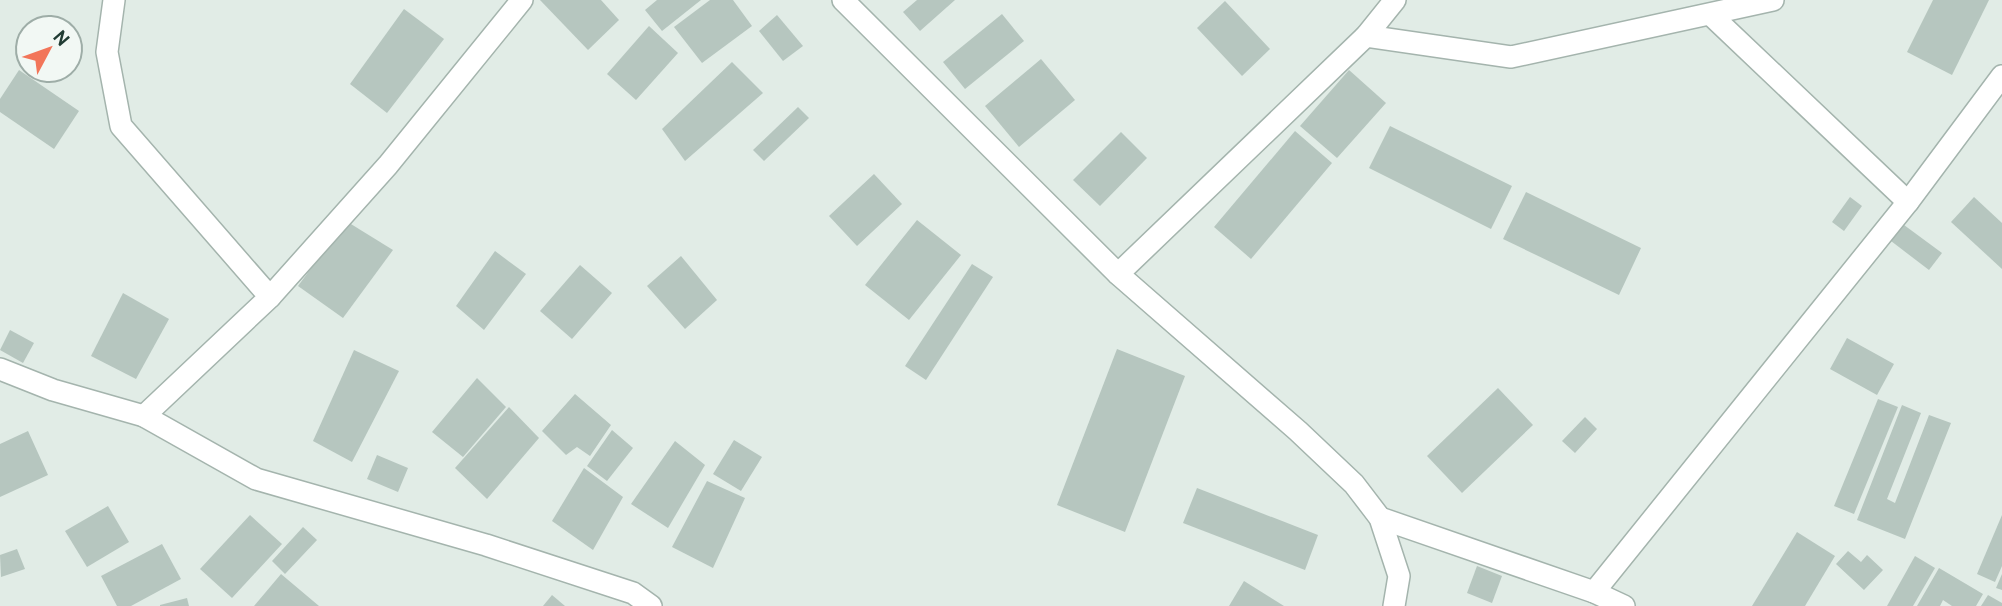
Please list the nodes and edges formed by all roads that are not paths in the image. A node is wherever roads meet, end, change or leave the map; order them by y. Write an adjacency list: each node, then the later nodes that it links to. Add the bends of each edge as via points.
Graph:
1 (114, 0): 11 (street, via 107,52 121,126)
2 (522, 0): 11 (street, via 388,164)
3 (843, 0): 10 (street)
4 (1395, 0): 7 (street)
5 (1773, 0): 6 (street)
6 (1711, 15): 7 (street, via 1511,57); 9 (street)
7 (1366, 36): 10 (street)
8 (2002, 76): 9 (street)
9 (1908, 202): 15 (street)
10 (1118, 274): 14 (street, via 1298,431 1353,484)
11 (270, 298): 13 (street)
12 (0, 369): 13 (street, via 53,390)
13 (144, 416): 16 (street, via 256,480 486,545 633,593)
14 (1380, 518): 15 (street); 17 (street, via 1399,576)
15 (1594, 592): 18 (street)
16 (651, 606)
17 (1394, 606)
18 (1624, 606)

